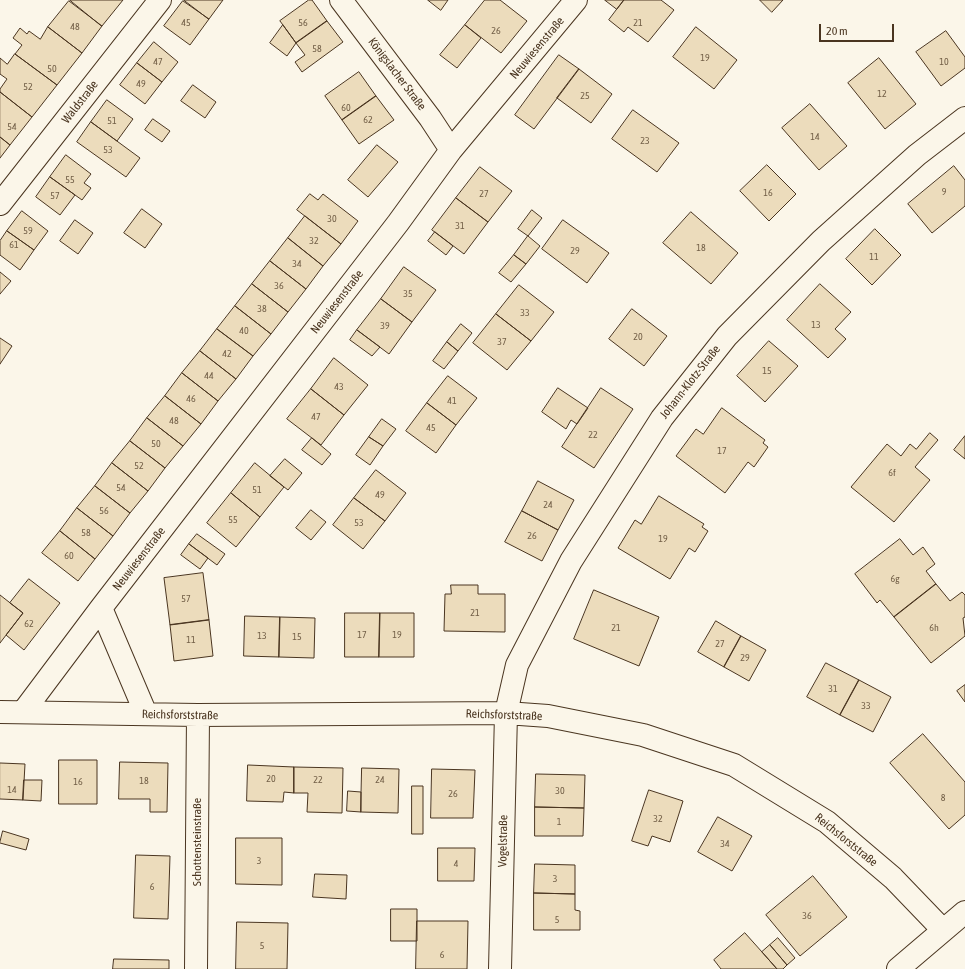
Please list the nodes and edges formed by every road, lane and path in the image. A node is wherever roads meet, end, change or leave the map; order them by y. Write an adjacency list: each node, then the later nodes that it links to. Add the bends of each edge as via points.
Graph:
1 (160, 0): 6 (street, Waldstraße)
2 (341, 0): 5 (street, Königslacher Straße)
3 (576, 0): 5 (street, Neuwiesenstraße)
4 (965, 118): 10 (street, Johann-Klotz-Straße, via 917,155 815,247 727,336 662,418 571,561 517,665)
5 (451, 150): 7 (street, Neuwiesenstraße, via 398,223)
6 (0, 204)
7 (101, 608): 9 (street, Neuwiesenstraße); 11 (street)
8 (0, 712): 9 (street, Reichsforststraße)
9 (23, 712): 11 (street, Reichsforststraße)
10 (506, 713): 12 (street, Reichsforststraße); 14 (street, Reichsforststraße, via 548,716 643,735 734,765 827,822 893,878); 16 (street, Vogelstraße)
11 (146, 714): 12 (street, Reichsforststraße)
12 (198, 715): 15 (street, Schottensteinstraße)
13 (965, 912): 14 (street)
14 (943, 930): 17 (street)
15 (196, 969)
16 (500, 969)
17 (898, 969)

